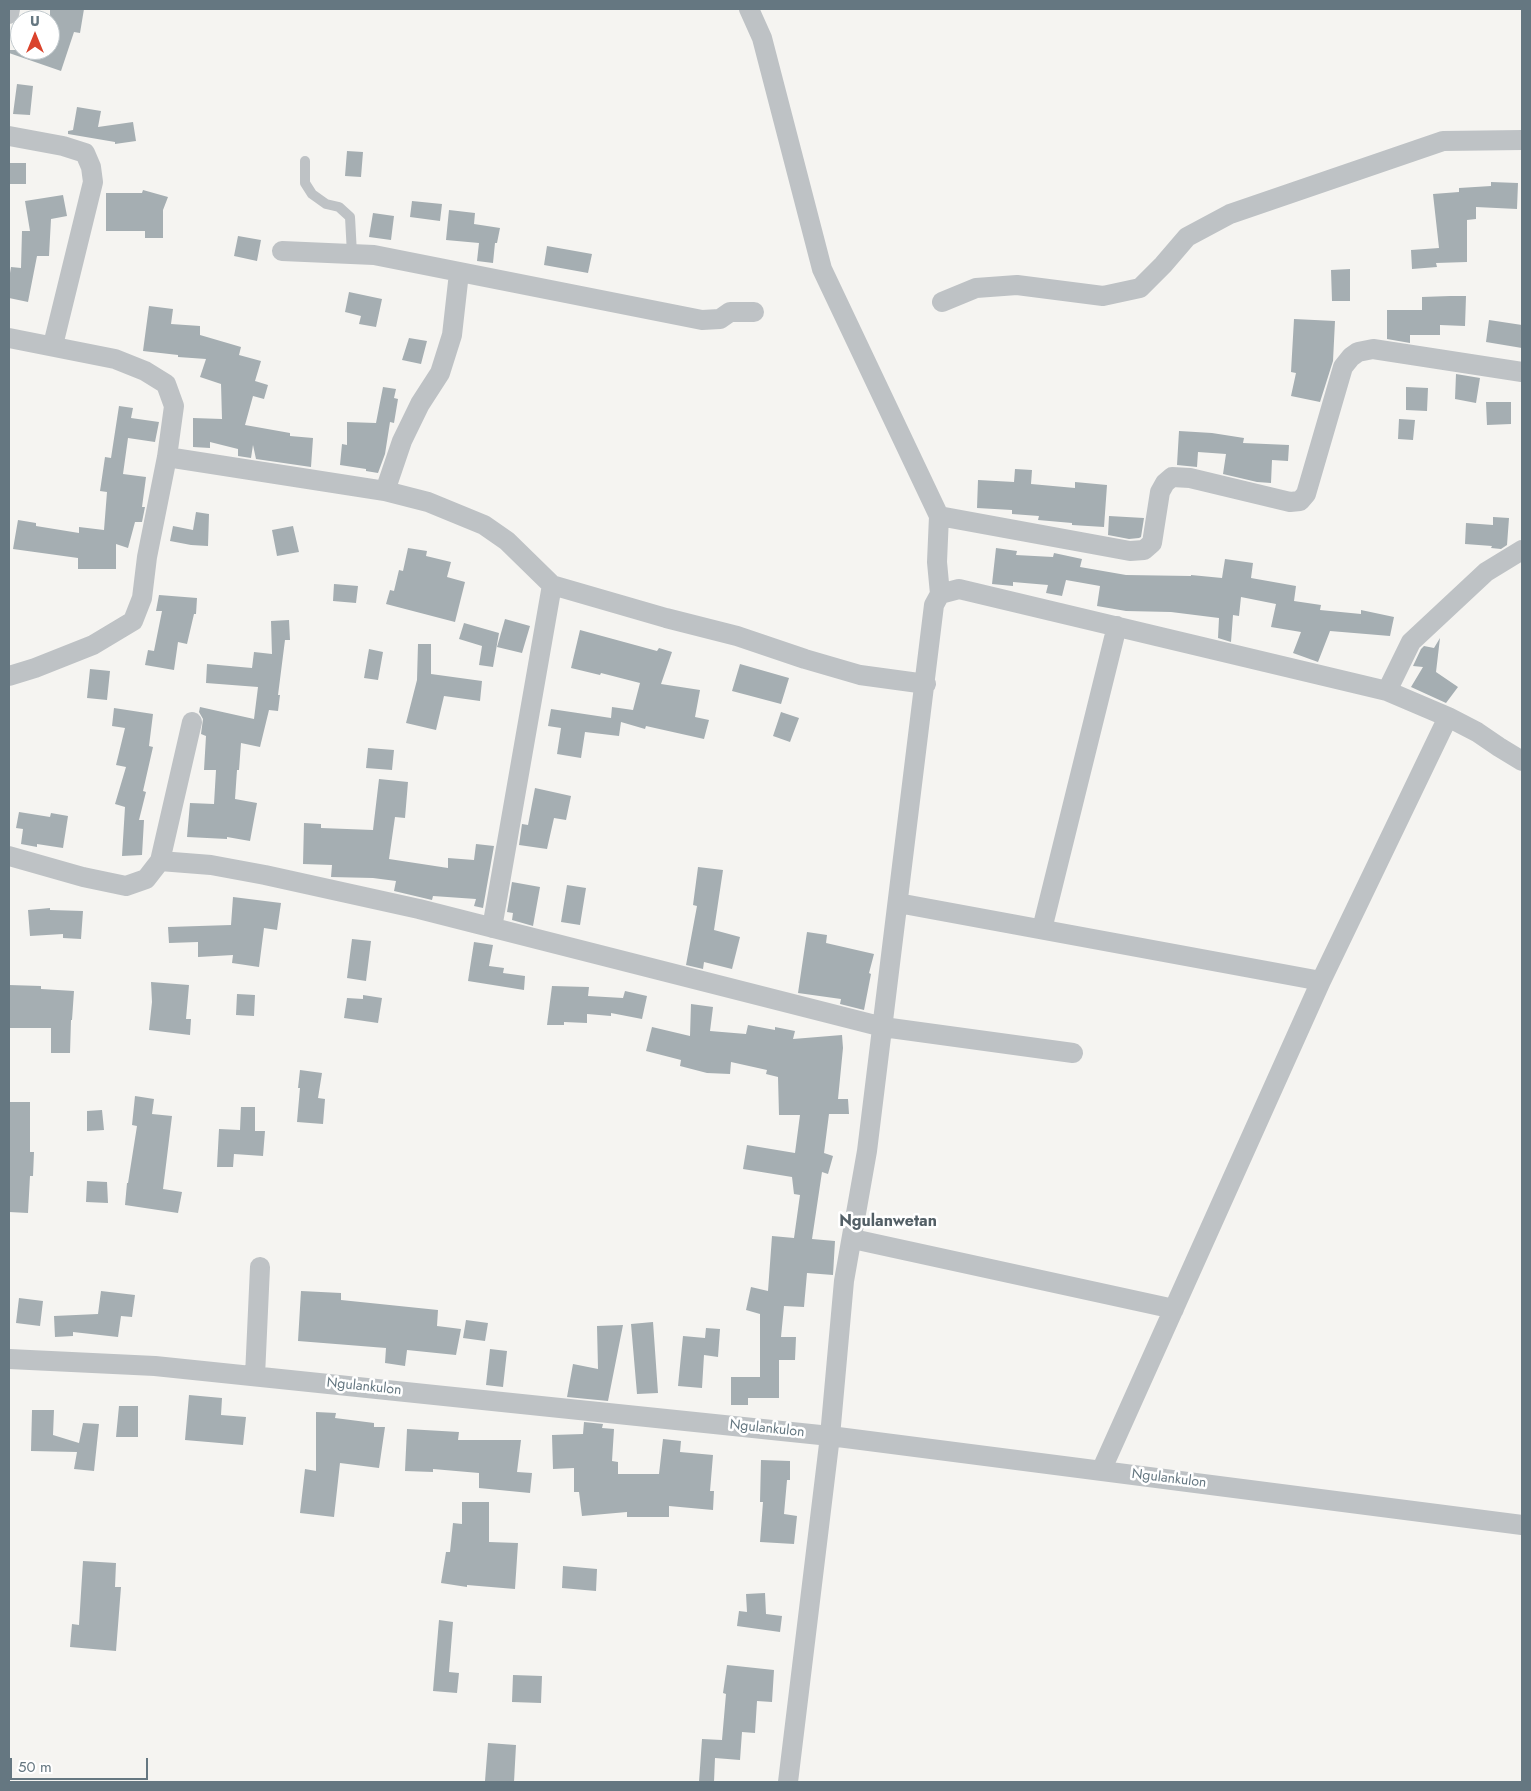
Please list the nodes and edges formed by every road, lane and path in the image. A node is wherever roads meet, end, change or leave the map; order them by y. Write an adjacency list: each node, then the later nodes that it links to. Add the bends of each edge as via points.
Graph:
1 (10, 9): 3 (street)
2 (749, 9): 17 (street, via 762,38 822,269)
3 (9, 14)
4 (9, 136): 13 (street, via 85,153 91,167 93,182)
5 (1522, 140): 10 (street, via 1443,141 1230,214 1187,237 1140,288 1103,296 1017,285 976,288)
6 (305, 161): 8 (lane, via 305,183 312,194 326,204 339,207 350,217)
7 (282, 251): 8 (street)
8 (352, 254): 9 (street, via 374,255)
9 (459, 273): 11 (street, via 702,320 720,319 730,312); 16 (street, via 452,336 440,373 402,441)
10 (942, 302)
11 (754, 312)
12 (9, 338): 13 (street)
13 (52, 345): 15 (street, via 115,359 166,384 174,406)
14 (1522, 372): 17 (street, via 1373,349 1358,352 1344,367 1306,494 1300,501 1290,502 1172,476 1160,492 1152,543 1144,550 1130,551)
15 (167, 457): 16 (street); 22 (street, via 142,598 133,621 93,645)
16 (385, 492): 19 (street, via 428,502 484,525 507,541)
17 (939, 516): 20 (street, via 937,562)
18 (1522, 550): 24 (street, via 1486,572 1411,642)
19 (552, 585): 23 (street, via 738,636 860,675); 31 (street)
20 (940, 594): 21 (street, via 959,589); 23 (street, via 934,605)
21 (1118, 626): 24 (street); 32 (street)
22 (9, 676)
23 (926, 684): 30 (street)
24 (1387, 691): 25 (street)
25 (1448, 717): 27 (street); 33 (street)
26 (192, 722): 29 (street)
27 (1522, 760)
28 (9, 856): 29 (street, via 126,886 146,880)
29 (160, 861): 31 (street, via 211,865 265,875)
30 (898, 903): 32 (street); 34 (street)
31 (492, 928): 34 (street)
32 (1042, 929): 33 (street)
33 (1321, 981): 38 (street)
34 (883, 1027): 35 (street); 36 (street)
35 (1073, 1052)
36 (853, 1239): 38 (street); 41 (street, via 844,1281)
37 (260, 1267): 40 (street)
38 (1174, 1309): 42 (street)
39 (9, 1359): 40 (street, Ngulankulon, via 155,1366)
40 (254, 1376): 41 (street, Ngulankulon)
41 (830, 1436): 42 (street, Ngulankulon); 44 (street)
42 (1101, 1471): 43 (street, Ngulankulon)
43 (1522, 1525)
44 (788, 1782)

